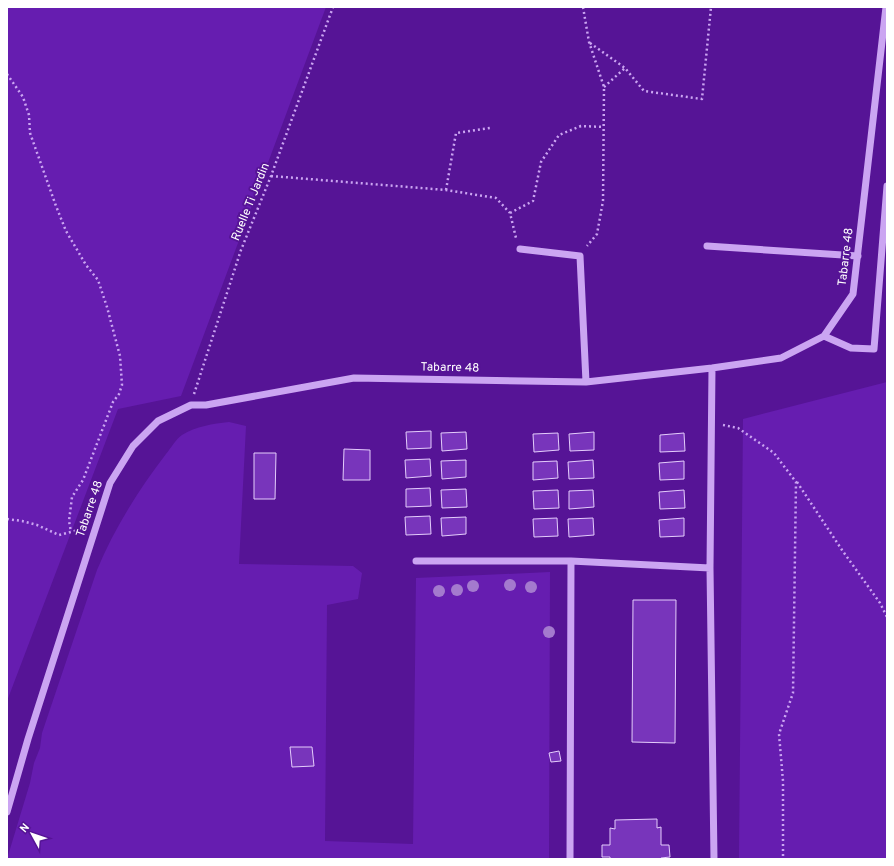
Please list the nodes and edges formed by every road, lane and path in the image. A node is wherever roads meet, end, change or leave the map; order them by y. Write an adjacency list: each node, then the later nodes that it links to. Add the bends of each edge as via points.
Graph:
1 (334, 7): 11 (path, Ruelle Ti Jardin)
2 (583, 7): 5 (path)
3 (711, 7): 6 (path, via 702,99 644,91)
4 (886, 7): 18 (street, Tabarre 48)
5 (589, 42): 6 (path); 8 (path)
6 (625, 68): 8 (path)
7 (7, 74): 26 (path, via 23,97 29,115 30,133 66,231 98,280 120,356 122,385 83,480 72,497 69,521)
8 (604, 88): 9 (path)
9 (604, 127): 14 (path, via 580,126 559,135 541,162 533,201); 17 (path, via 603,201 597,234)
10 (490, 128): 13 (path, via 456,133)
11 (271, 176): 13 (path); 22 (path, Ruelle Ti Jardin, via 241,250)
12 (887, 186): 19 (street, via 874,349 851,348)
13 (446, 190): 14 (path, via 496,198)
14 (510, 213): 16 (path)
15 (707, 246): 18 (street)
16 (520, 249): 17 (street)
17 (580, 256): 21 (street)
18 (858, 256): 19 (street, Tabarre 48, via 853,294)
19 (824, 336): 20 (street, Tabarre 48, via 781,358)
20 (712, 368): 21 (street, Tabarre 48); 23 (street)
21 (586, 382): 22 (street, Tabarre 48, via 354,378 206,405)
22 (191, 405): 27 (street, Tabarre 48, via 158,421 133,446 110,483)
23 (711, 422): 24 (path, via 738,428 774,453); 30 (street)
24 (796, 482): 31 (path, via 880,603); 35 (path, via 793,693 779,734 783,781)
25 (7, 519): 26 (path, via 37,525 59,535)
26 (71, 532): 27 (path, via 83,529)
27 (94, 533): 32 (street, Tabarre 48)
28 (416, 561): 29 (street)
29 (571, 561): 30 (street); 33 (street)
30 (710, 568): 34 (street)
31 (887, 617)
32 (7, 812)
33 (570, 859)
34 (714, 859)
35 (783, 859)

